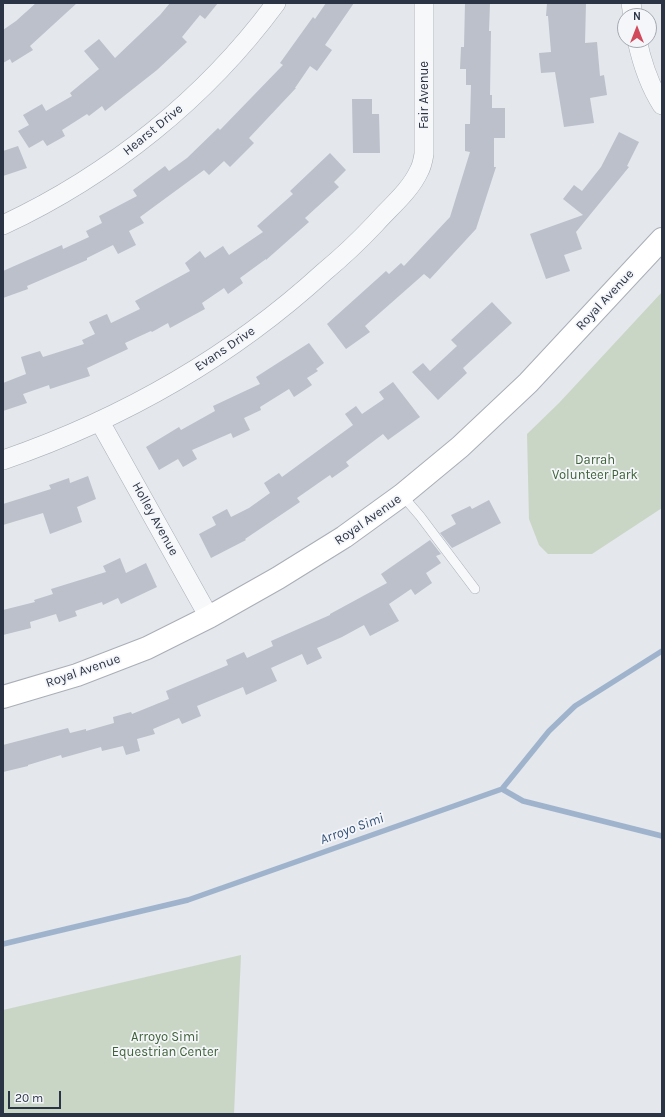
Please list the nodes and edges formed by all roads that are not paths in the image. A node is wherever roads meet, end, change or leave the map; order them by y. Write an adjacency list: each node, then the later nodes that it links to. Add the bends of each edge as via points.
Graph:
1 (276, 3): 6 (street, Hearst Drive, via 239,49 163,124 121,156 72,188)
2 (424, 3): 5 (street, Fair Avenue, via 424,154 420,170)
3 (639, 48): 4 (street, via 644,68)
4 (662, 106)
5 (412, 184): 8 (street, Evans Drive, via 346,253 299,295 237,343 170,385)
6 (3, 225)
7 (662, 239): 10 (main road, Royal Avenue, via 528,383 460,447)
8 (100, 422): 9 (street, Evans Drive); 12 (street, Holley Avenue)
9 (3, 460)
10 (402, 495): 11 (lane); 12 (main road, Royal Avenue, via 338,541)
11 (475, 589)
12 (209, 617): 13 (main road, Royal Avenue, via 147,648 77,675)
13 (3, 697)

